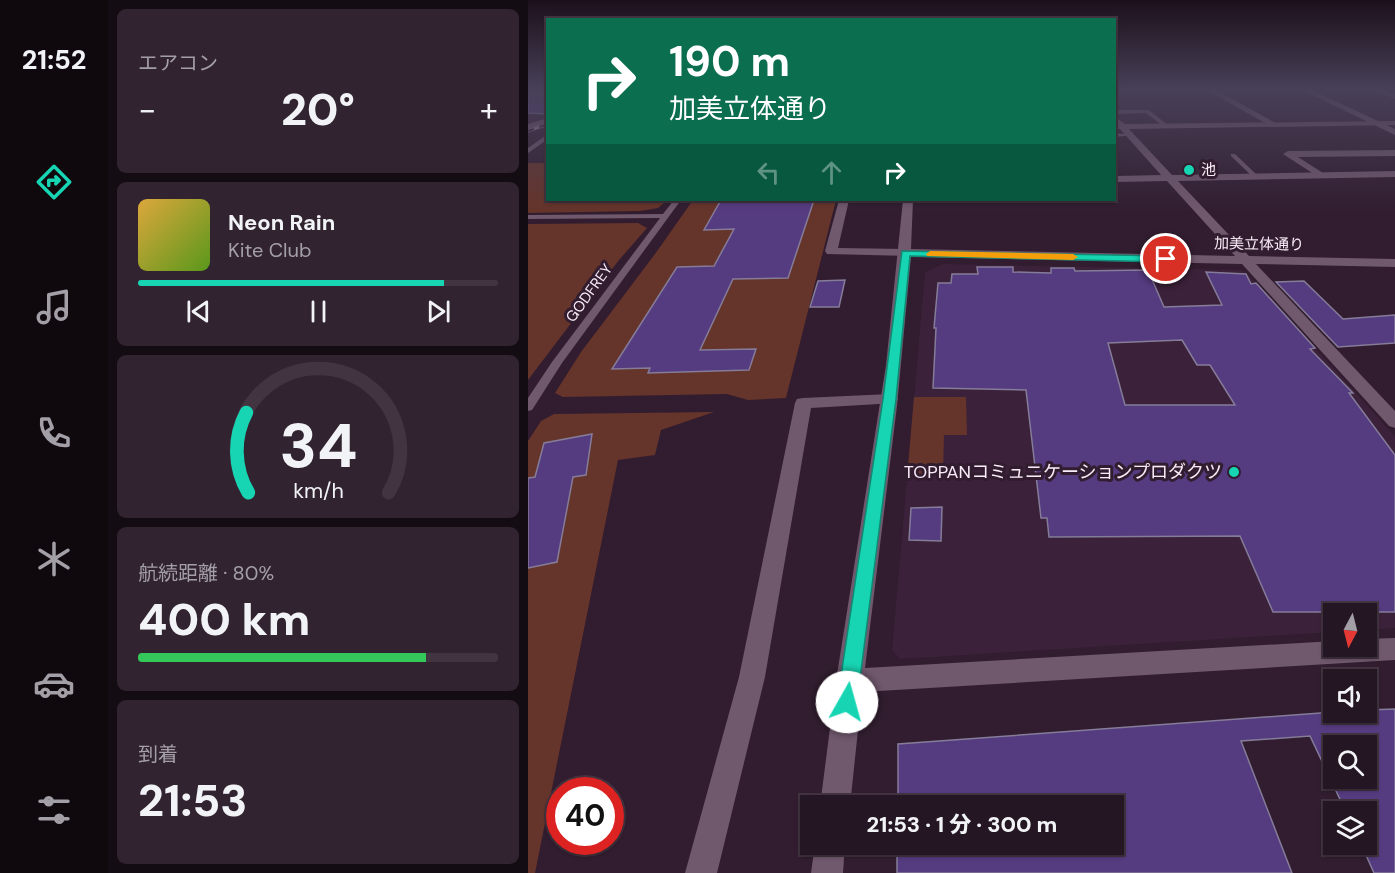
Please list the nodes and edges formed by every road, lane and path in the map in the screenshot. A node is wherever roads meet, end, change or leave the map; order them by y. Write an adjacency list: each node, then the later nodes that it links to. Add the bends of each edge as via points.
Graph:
1 (1124, 131): 9 (street)
2 (546, 137): 3 (lane)
3 (528, 150)
4 (1395, 153): 7 (street, via 1288,154)
5 (1233, 155): 8 (lane)
6 (1395, 174): 7 (street)
7 (1320, 175): 8 (street)
8 (1255, 176): 9 (street)
9 (1171, 178): 10 (street); 17 (street)
10 (1116, 179)
11 (676, 201): 14 (lane, GODFREY)
12 (843, 201): 16 (street, 加美立体通り, via 831,251)
13 (908, 201): 16 (street)
14 (664, 216): 15 (lane); 20 (lane, GODFREY)
15 (528, 217)
16 (906, 253): 17 (street, 加美立体通り); 19 (street)
17 (1247, 260): 18 (street, 加美立体通り); 21 (street)
18 (1395, 263)
19 (890, 399): 23 (street); 26 (street, via 803,403 752,677)
20 (528, 407)
21 (1395, 422)
22 (1395, 649): 23 (street)
23 (849, 681): 24 (street)
24 (836, 795)
25 (829, 855): 27 (street)
26 (701, 873)
27 (827, 873)

